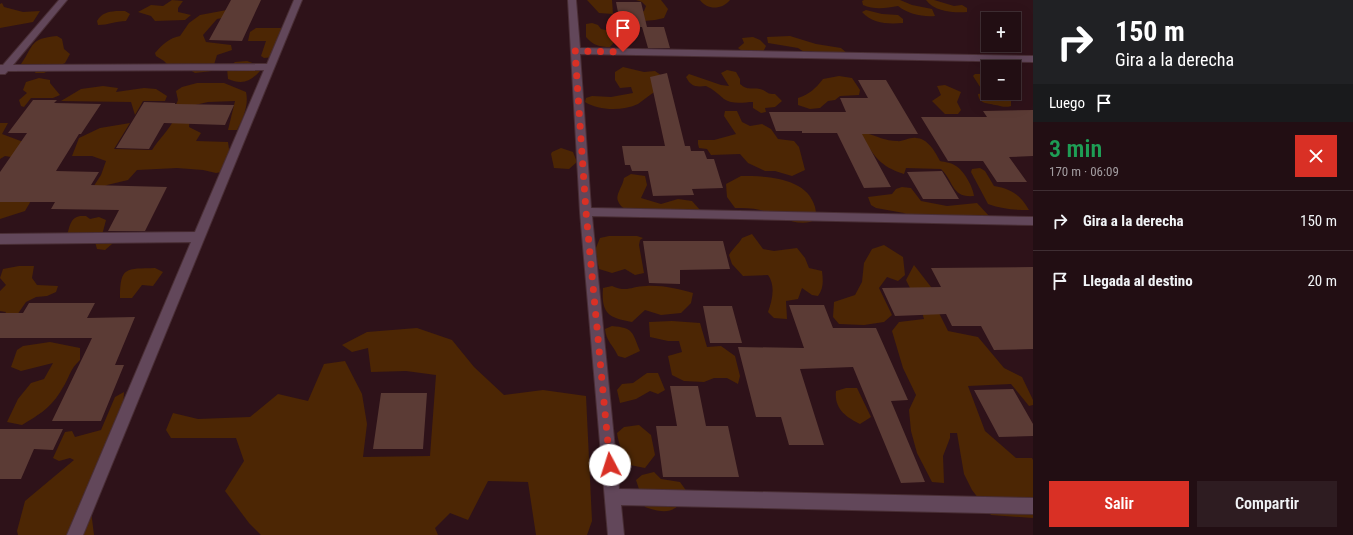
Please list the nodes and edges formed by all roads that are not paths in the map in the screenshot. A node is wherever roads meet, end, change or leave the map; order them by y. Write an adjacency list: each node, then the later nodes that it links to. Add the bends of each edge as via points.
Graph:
1 (64, 0): 7 (street)
2 (298, 0): 6 (street)
3 (572, 0): 4 (street)
4 (575, 51): 5 (street); 8 (street)
5 (1033, 59)
6 (269, 67): 7 (street); 10 (street)
7 (2, 70)
8 (586, 212): 9 (street); 12 (street)
9 (1033, 221)
10 (200, 237): 11 (street); 14 (street)
11 (0, 239)
12 (613, 497): 13 (street); 15 (street)
13 (1033, 506)
14 (75, 535)
15 (616, 535)

